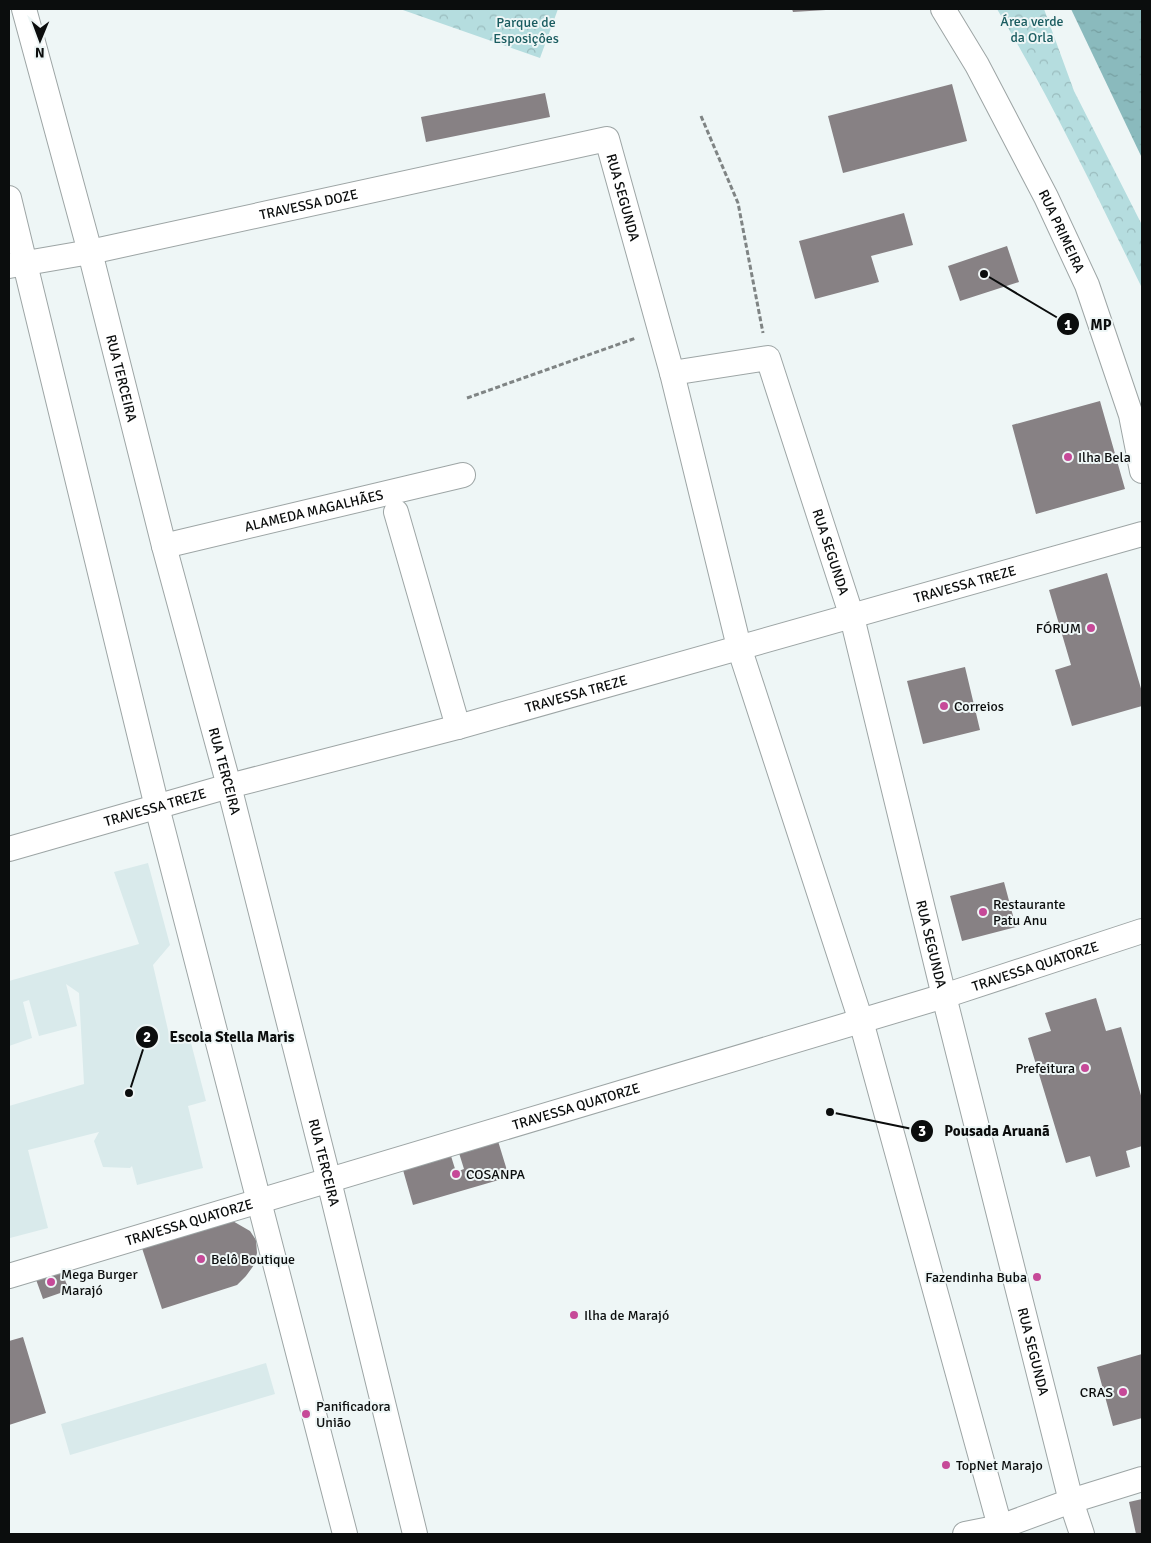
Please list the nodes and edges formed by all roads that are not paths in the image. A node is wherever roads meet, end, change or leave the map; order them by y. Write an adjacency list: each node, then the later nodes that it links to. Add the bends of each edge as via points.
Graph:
1 (24, 9): 5 (street, RUA TERCEIRA)
2 (943, 9): 8 (street, RUA PRIMEIRA, via 977,65 1046,196 1083,276)
3 (607, 139): 5 (street, TRAVESSA DOZE); 7 (street, RUA SEGUNDA)
4 (9, 198): 6 (street)
5 (90, 252): 6 (street, TRAVESSA DOZE); 13 (street, RUA TERCEIRA)
6 (17, 264): 18 (street)
7 (672, 373): 14 (street, RUA SEGUNDA, via 768,358); 15 (street, RUA SEGUNDA)
8 (1136, 421): 9 (street, RUA PRIMEIRA)
9 (1142, 471)
10 (463, 475): 13 (street, ALAMEDA MAGALHÃES)
11 (396, 512): 16 (street)
12 (1142, 534): 14 (street, TRAVESSA TREZE)
13 (164, 546): 17 (street, RUA TERCEIRA)
14 (852, 617): 15 (street, TRAVESSA TREZE); 21 (street, RUA SEGUNDA)
15 (739, 648): 16 (street, TRAVESSA TREZE); 22 (street, RUA SEGUNDA)
16 (458, 727): 17 (street, TRAVESSA TREZE)
17 (229, 786): 18 (street, TRAVESSA TREZE); 23 (street, RUA TERCEIRA)
18 (157, 807): 19 (street, TRAVESSA TREZE); 24 (street)
19 (9, 848)
20 (1142, 931): 21 (street, TRAVESSA QUATORZE)
21 (944, 996): 22 (street, TRAVESSA QUATORZE); 27 (street, RUA SEGUNDA)
22 (861, 1020): 23 (street, TRAVESSA QUATORZE); 28 (street, RUA SEGUNDA)
23 (329, 1181): 24 (street, TRAVESSA QUATORZE); 30 (street, RUA TERCEIRA)
24 (258, 1201): 25 (street, TRAVESSA QUATORZE); 29 (street)
25 (9, 1276)
26 (1142, 1479): 27 (street)
27 (1071, 1501): 28 (street); 32 (street, RUA SEGUNDA)
28 (1001, 1530): 31 (street)
29 (345, 1534)
30 (415, 1534)
31 (965, 1534)
32 (1082, 1534)

